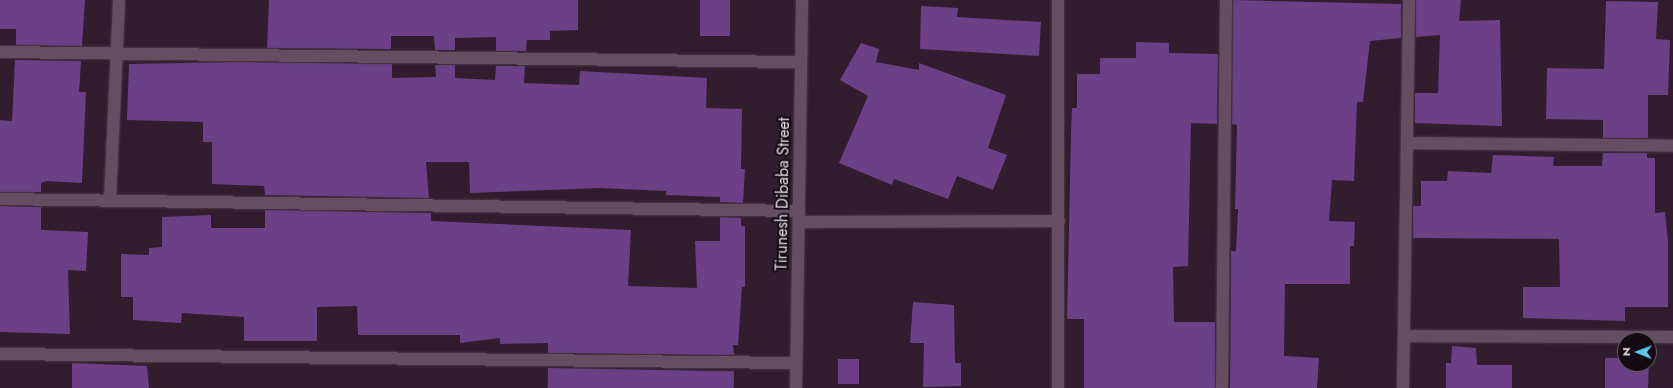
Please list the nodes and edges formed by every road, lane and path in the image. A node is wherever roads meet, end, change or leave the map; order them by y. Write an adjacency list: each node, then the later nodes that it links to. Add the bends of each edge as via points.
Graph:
1 (119, 0): 7 (street)
2 (802, 0): 8 (street, Tirunesh Dibaba Street)
3 (1058, 0): 14 (street)
4 (1226, 0): 21 (street)
5 (1409, 0): 9 (street)
6 (0, 52): 7 (street)
7 (117, 53): 8 (street); 12 (street)
8 (801, 62): 13 (street, Tirunesh Dibaba Street)
9 (1407, 143): 10 (street); 15 (street)
10 (1673, 146)
11 (0, 199): 12 (street)
12 (110, 200): 13 (street)
13 (799, 216): 14 (street); 18 (street, Tirunesh Dibaba Street)
14 (1059, 221): 20 (street)
15 (1404, 336): 16 (street); 22 (street)
16 (1673, 337)
17 (0, 354): 18 (street)
18 (796, 363): 19 (street, Tirunesh Dibaba Street)
19 (796, 388)
20 (1058, 388)
21 (1222, 388)
22 (1403, 388)

